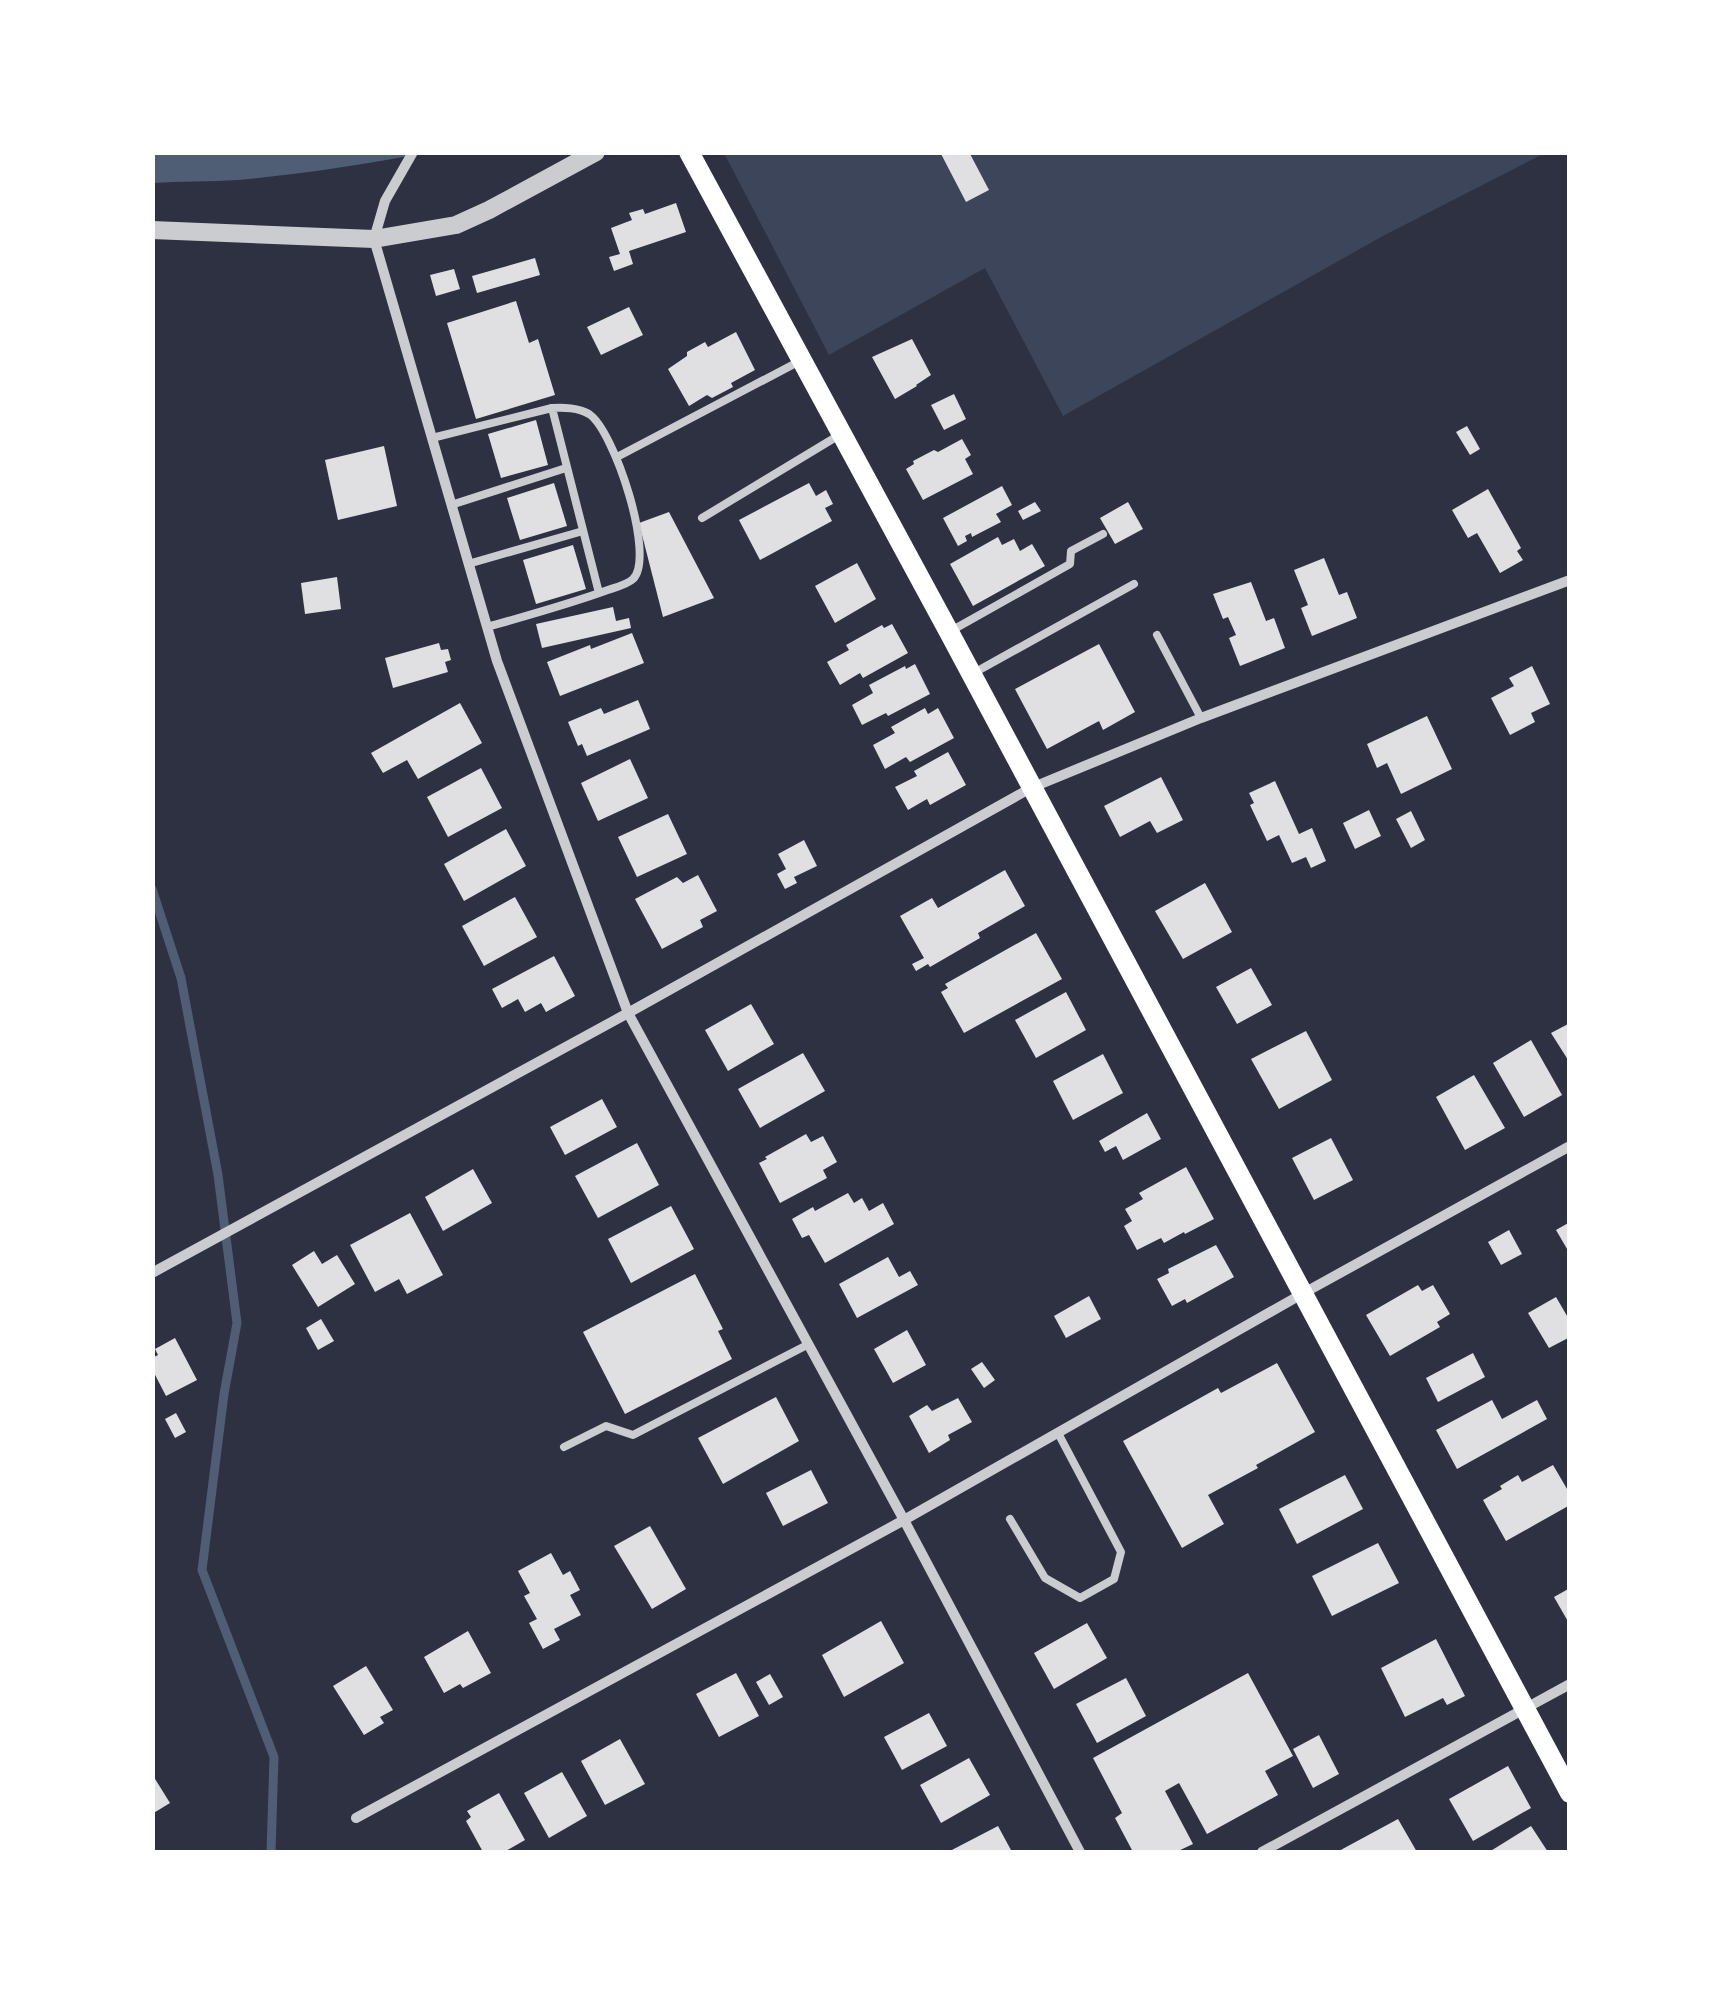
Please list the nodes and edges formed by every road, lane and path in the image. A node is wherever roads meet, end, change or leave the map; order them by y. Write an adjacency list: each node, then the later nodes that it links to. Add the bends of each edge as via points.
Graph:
1 (413, 152): 5 (street)
2 (596, 152): 5 (street, via 456,225)
3 (690, 152): 6 (main road)
4 (152, 230): 5 (street)
5 (374, 240): 9 (street)
6 (802, 360): 8 (main road); 10 (lane)
7 (552, 408): 9 (lane); 10 (lane, via 590,415); 11 (lane)
8 (842, 434): 13 (lane); 21 (main road)
9 (432, 438): 12 (street)
10 (617, 457): 19 (lane, via 640,557 632,580)
11 (566, 468): 12 (lane); 14 (lane)
12 (451, 505): 16 (street)
13 (702, 518)
14 (583, 531): 16 (lane); 19 (lane)
15 (1103, 534): 21 (lane, via 1071,550 1070,564)
16 (468, 564): 20 (street)
17 (1570, 580): 24 (street)
18 (1134, 584): 23 (lane)
19 (599, 592): 20 (lane)
20 (486, 627): 26 (street)
21 (949, 632): 23 (main road)
22 (1157, 635): 24 (lane)
23 (972, 674): 25 (main road)
24 (1201, 718): 25 (street)
25 (1032, 788): 26 (street); 29 (main road)
26 (628, 1013): 28 (street); 30 (street)
27 (1570, 1146): 29 (street)
28 (152, 1273)
29 (1302, 1294): 31 (street); 36 (main road)
30 (809, 1344): 32 (lane, via 633,1434 606,1426); 34 (street)
31 (1058, 1432): 33 (lane, via 1121,1552 1114,1579 1080,1598 1045,1578); 34 (street)
32 (564, 1447)
33 (1010, 1519)
34 (904, 1520): 38 (street); 39 (street)
35 (1570, 1684): 36 (street)
36 (1524, 1710): 37 (main road); 40 (street)
37 (1570, 1793)
38 (356, 1818)
39 (1080, 1852)
40 (1262, 1852)

